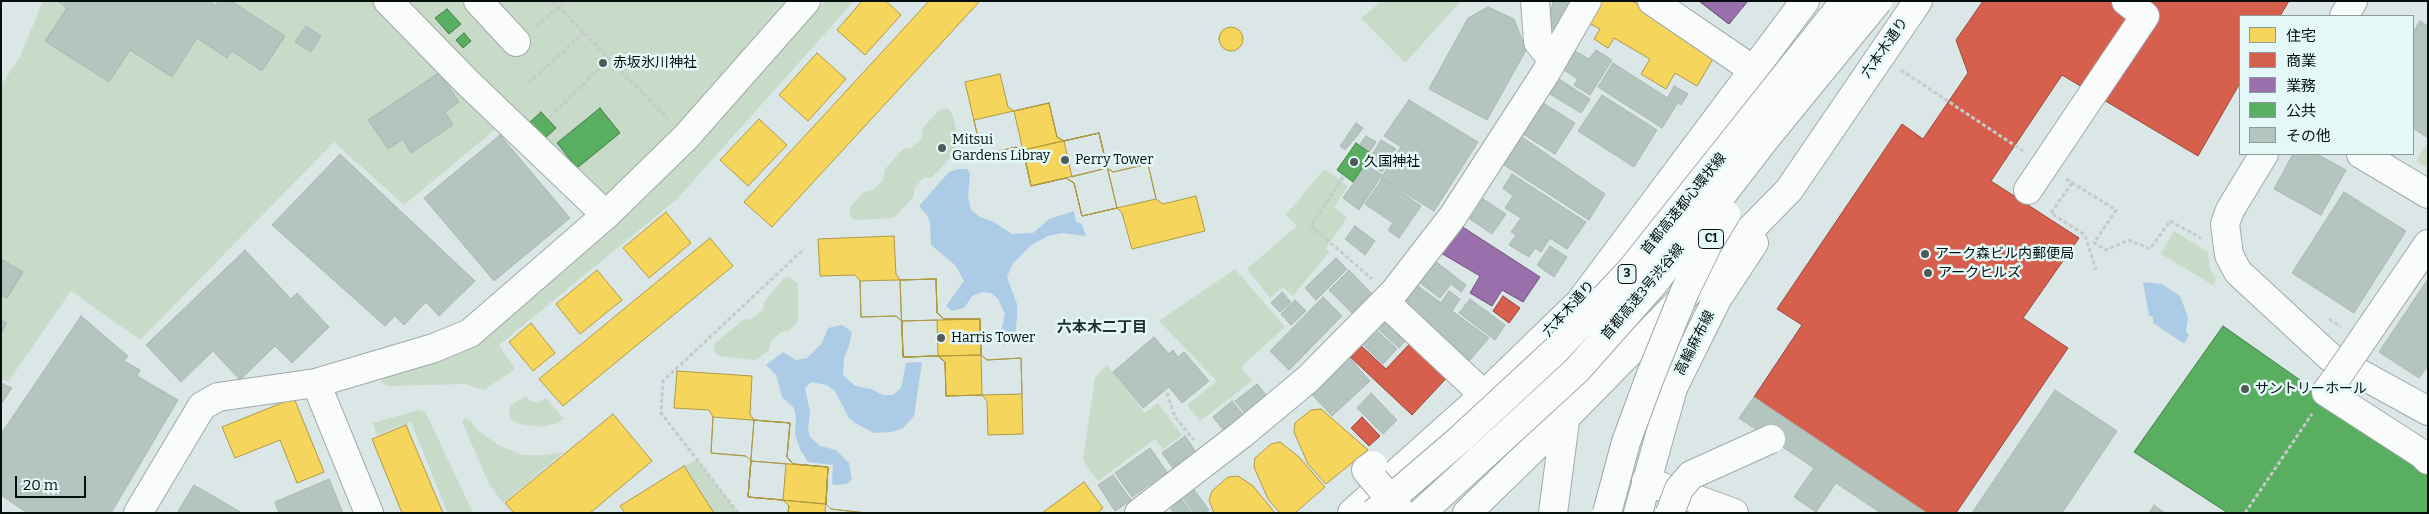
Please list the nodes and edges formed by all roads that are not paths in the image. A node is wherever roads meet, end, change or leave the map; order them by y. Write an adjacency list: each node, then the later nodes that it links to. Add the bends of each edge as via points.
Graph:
1 (388, 1): 24 (main road)
2 (478, 1): 16 (main road)
3 (806, 1): 24 (main road, via 686,137)
4 (1535, 1): 17 (main road, via 1538,42)
5 (1587, 1): 17 (main road)
6 (1652, 1): 18 (main road)
7 (1805, 1): 18 (main road, 六本木通り)
8 (1846, 1): 42 (main road, 首都高速都心環状線 / 3, bridge, via 1625,276 1555,351); 47 (main road, 首都高速都心環状線 / C1, bridge, via 1725,184 1694,241 1635,374 1612,439)
9 (1855, 1): 28 (main road)
10 (1878, 1): 44 (main road, 首都高速3号渋谷線 / 3, bridge, via 1654,283 1584,363)
11 (1882, 1): 48 (main road, C1, bridge, via 1740,192 1708,244 1650,377 1626,442)
12 (1918, 1): 21 (main road, 六本木通り)
13 (2126, 1): 22 (main road, via 2145,16)
14 (2353, 1): 15 (main road)
15 (2345, 15)
16 (516, 42)
17 (1553, 60): 26 (main road, via 1453,216)
18 (1752, 69): 27 (main road, 六本木通り)
19 (2263, 155): 31 (main road, via 2225,224 2229,255 2238,272 2330,357)
20 (2362, 155): 23 (main road)
21 (1789, 190): 32 (main road, 六本木通り); 37 (main road, 高輪麻布線, via 1717,299 1672,388)
22 (2028, 190)
23 (2428, 194)
24 (606, 215): 29 (main road, via 470,333 434,348)
25 (2428, 244): 35 (main road, bridge, via 2354,338 2331,386)
26 (1388, 299): 30 (main road); 40 (main road, via 1308,379)
27 (1580, 302): 28 (main road); 30 (main road, 六本木通り)
28 (1573, 358): 32 (main road); 33 (main road)
29 (316, 383): 38 (main road, via 218,398 202,406); 39 (main road)
30 (1484, 396): 33 (main road, 六本木通り)
31 (2428, 411)
32 (1565, 418): 45 (main road, 六本木通り); 46 (main road)
33 (1447, 430): 41 (main road, 六本木通り)
34 (1771, 439): 50 (main road, bridge, via 1691,476 1679,489)
35 (2428, 460)
36 (1373, 465): 43 (main road, bridge, via 1366,470)
37 (1646, 481): 49 (main road, 高輪麻布線); 51 (main road)
38 (138, 513)
39 (369, 513)
40 (1139, 513)
41 (1352, 513)
42 (1374, 513)
43 (1402, 513)
44 (1421, 513)
45 (1467, 513)
46 (1553, 513)
47 (1592, 513)
48 (1607, 513)
49 (1638, 513)
50 (1670, 513)
51 (1734, 513)

